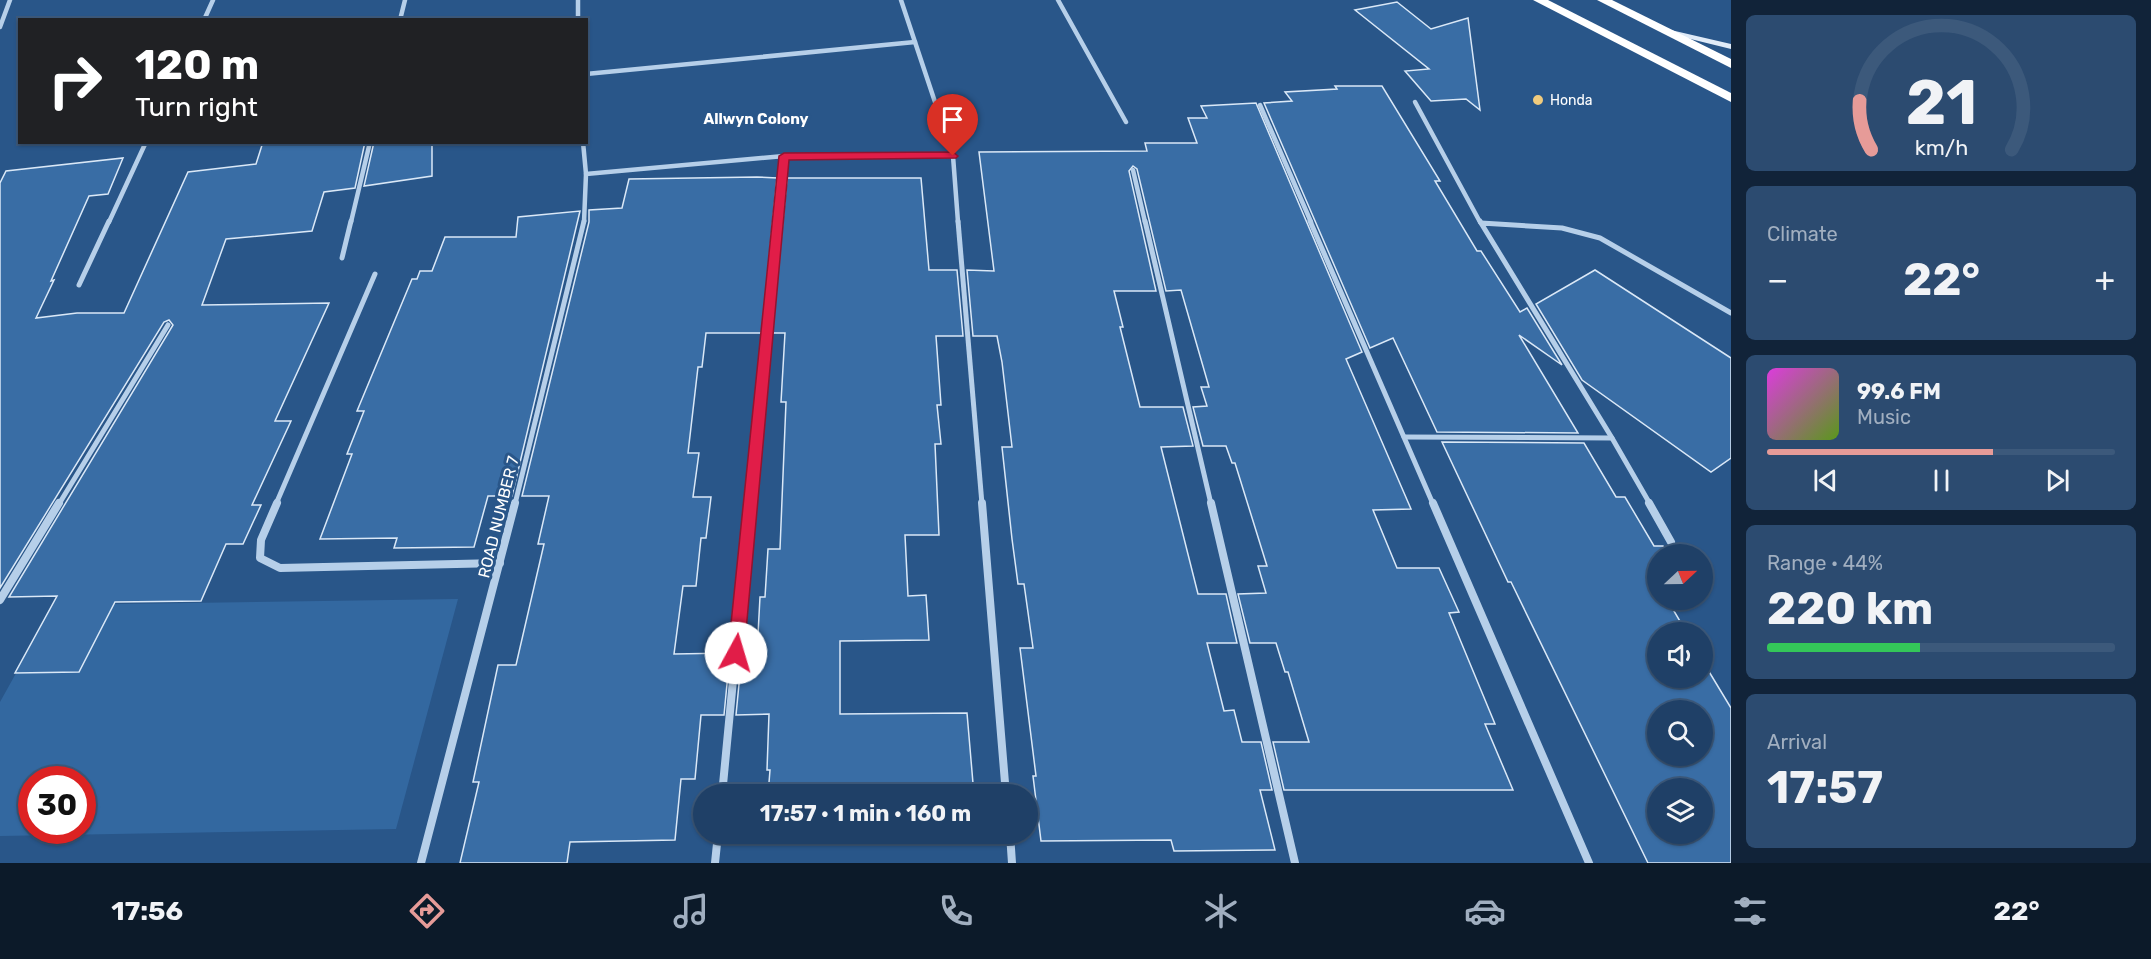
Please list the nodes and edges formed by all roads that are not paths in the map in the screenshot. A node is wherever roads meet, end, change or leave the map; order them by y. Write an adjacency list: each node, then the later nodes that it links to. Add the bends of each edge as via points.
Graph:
1 (10, 0): 12 (street)
2 (213, 0): 9 (street)
3 (405, 0): 10 (street)
4 (578, 0): 11 (street)
5 (901, 0): 14 (street)
6 (1058, 0): 21 (street)
7 (1539, 0): 18 (highway)
8 (1603, 0): 13 (highway)
9 (205, 18)
10 (400, 18)
11 (578, 18)
12 (0, 27)
13 (1658, 28): 15 (street); 16 (highway)
14 (915, 42): 17 (street); 26 (street)
15 (1731, 47)
16 (1731, 64)
17 (588, 74)
18 (1731, 98)
19 (1415, 102): 29 (street)
20 (1260, 105): 35 (street)
21 (1126, 122)
22 (145, 144): 32 (street)
23 (370, 144): 30 (street)
24 (583, 144): 28 (street, ROAD NUMBER 7)
25 (784, 156): 26 (street); 28 (street); 40 (street)
26 (953, 156): 41 (street)
27 (1133, 170): 47 (street)
28 (586, 174): 38 (street, ROAD NUMBER 7, via 584,226)
29 (1481, 223): 33 (street, via 1562,228 1600,238); 36 (street)
30 (342, 258)
31 (375, 274): 38 (street, via 261,540 260,558 280,568)
32 (79, 285)
33 (1731, 313)
34 (168, 325): 39 (street)
35 (1404, 437): 36 (street); 48 (street)
36 (1612, 438): 37 (street)
37 (1671, 542)
38 (500, 563): 44 (street, ROAD NUMBER 7)
39 (0, 600)
40 (723, 784)
41 (1005, 784)
42 (717, 844): 45 (street)
43 (1011, 844): 46 (street)
44 (421, 863)
45 (715, 863)
46 (1012, 863)
47 (1295, 863)
48 (1589, 863)

